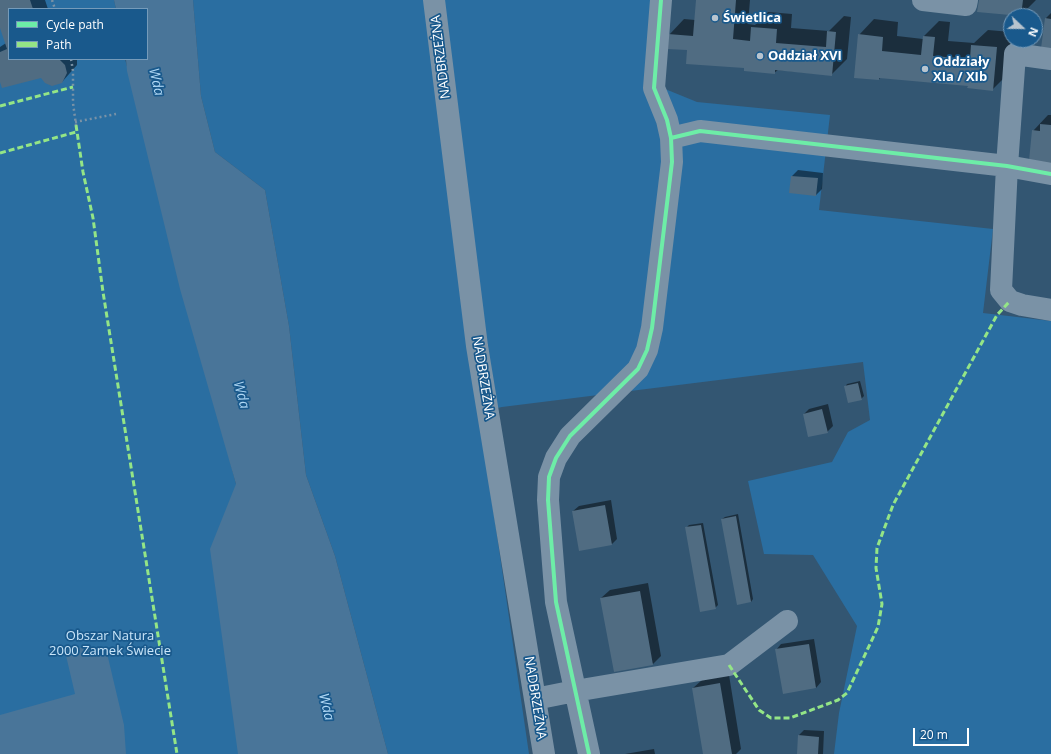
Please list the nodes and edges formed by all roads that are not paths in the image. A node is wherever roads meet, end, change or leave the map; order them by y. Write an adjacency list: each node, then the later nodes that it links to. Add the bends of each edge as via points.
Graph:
1 (434, 0): 12 (street, NADBRZEŻNA, via 477,346)
2 (661, 0): 6 (street, via 654,88 667,120)
3 (923, 0): 4 (street, via 966,5)
4 (968, 0)
5 (1051, 59): 7 (street, via 1015,54)
6 (671, 138): 7 (street, via 700,131); 11 (street, via 672,162 652,328 647,350 638,369 570,436 556,458 549,477 548,500 556,602)
7 (1007, 166): 8 (street); 9 (street, via 1001,290 1010,301 1022,306)
8 (1051, 174)
9 (1051, 310)
10 (788, 621): 11 (street, via 729,665)
11 (575, 691): 12 (street); 14 (street)
12 (535, 699): 13 (street, NADBRZEŻNA)
13 (544, 754)
14 (589, 754)

